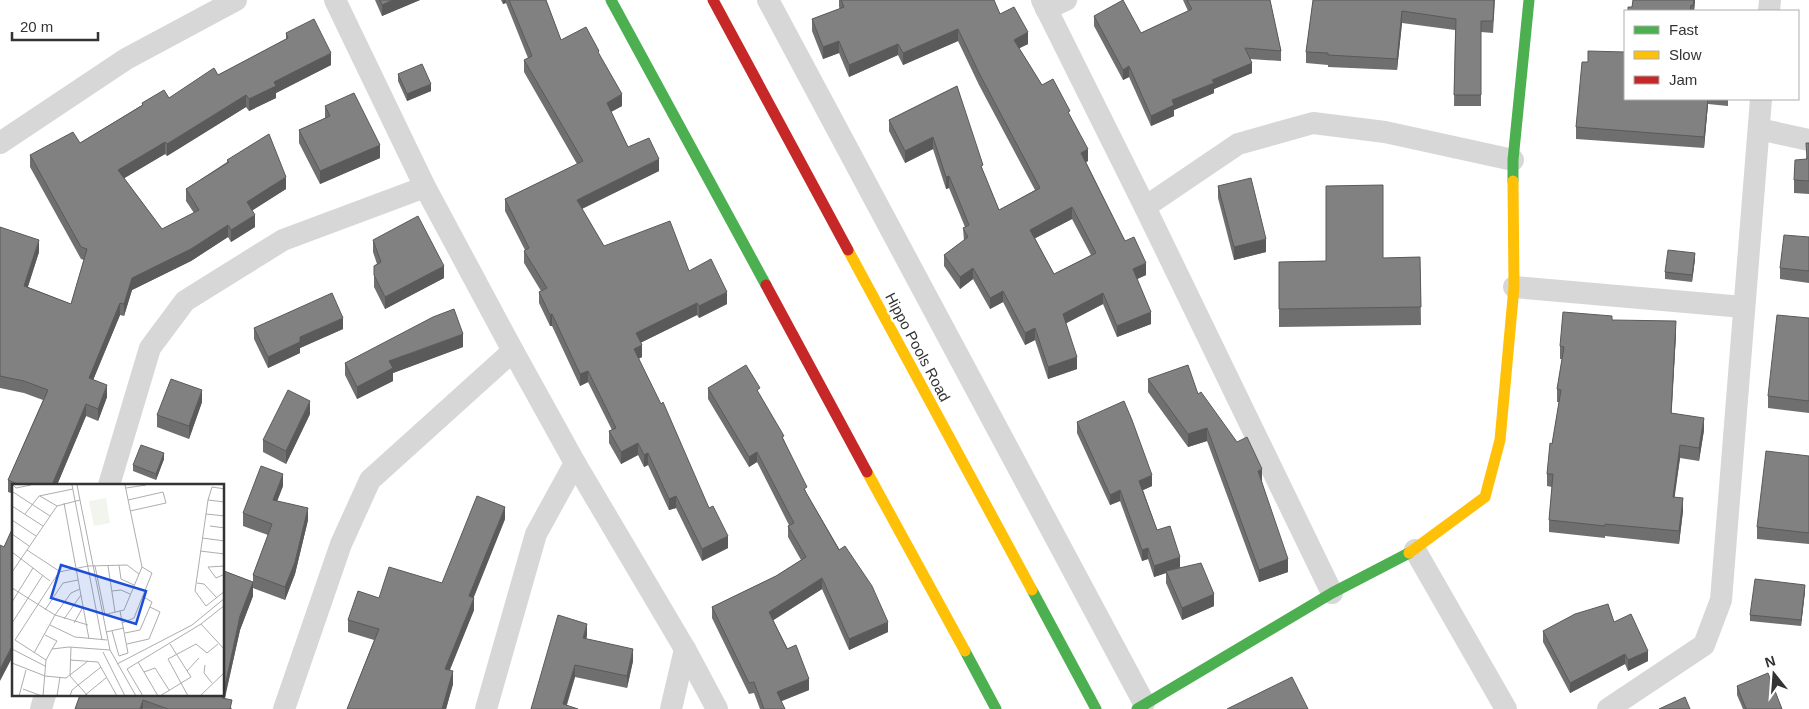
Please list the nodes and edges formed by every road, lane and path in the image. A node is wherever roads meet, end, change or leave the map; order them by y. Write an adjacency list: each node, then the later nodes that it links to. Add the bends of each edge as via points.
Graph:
1 (236, 0): 11 (street, via 126,59)
2 (335, 0): 13 (street)
3 (611, 0): 30 (street)
4 (713, 0): 31 (street, Hippo Pools Road)
5 (768, 0): 24 (street)
6 (1529, 0): 12 (street)
7 (1051, 3): 14 (street)
8 (1761, 100): 9 (street)
9 (1759, 129): 10 (street); 16 (street)
10 (1809, 140)
11 (0, 143)
12 (1513, 160): 14 (street, via 1385,132 1314,123 1238,144); 15 (street)
13 (425, 187): 17 (street); 19 (street, via 283,240 185,301 150,348)
14 (1145, 207): 21 (street)
15 (1514, 287): 16 (street); 20 (street, via 1500,440 1486,497)
16 (1744, 307): 33 (street, via 1721,600 1704,645)
17 (512, 351): 18 (street); 26 (street, via 370,480 341,544)
18 (575, 463): 22 (street); 27 (street, via 536,534)
19 (109, 484)
20 (1415, 550): 21 (street); 32 (street)
21 (1332, 593): 24 (street)
22 (685, 649): 28 (street); 29 (street)
23 (45, 696): 25 (street)
24 (1140, 706)
25 (41, 709)
26 (284, 709)
27 (486, 709)
28 (671, 709)
29 (717, 709)
30 (996, 709)
31 (1096, 709)
32 (1506, 709)
33 (1608, 709)

